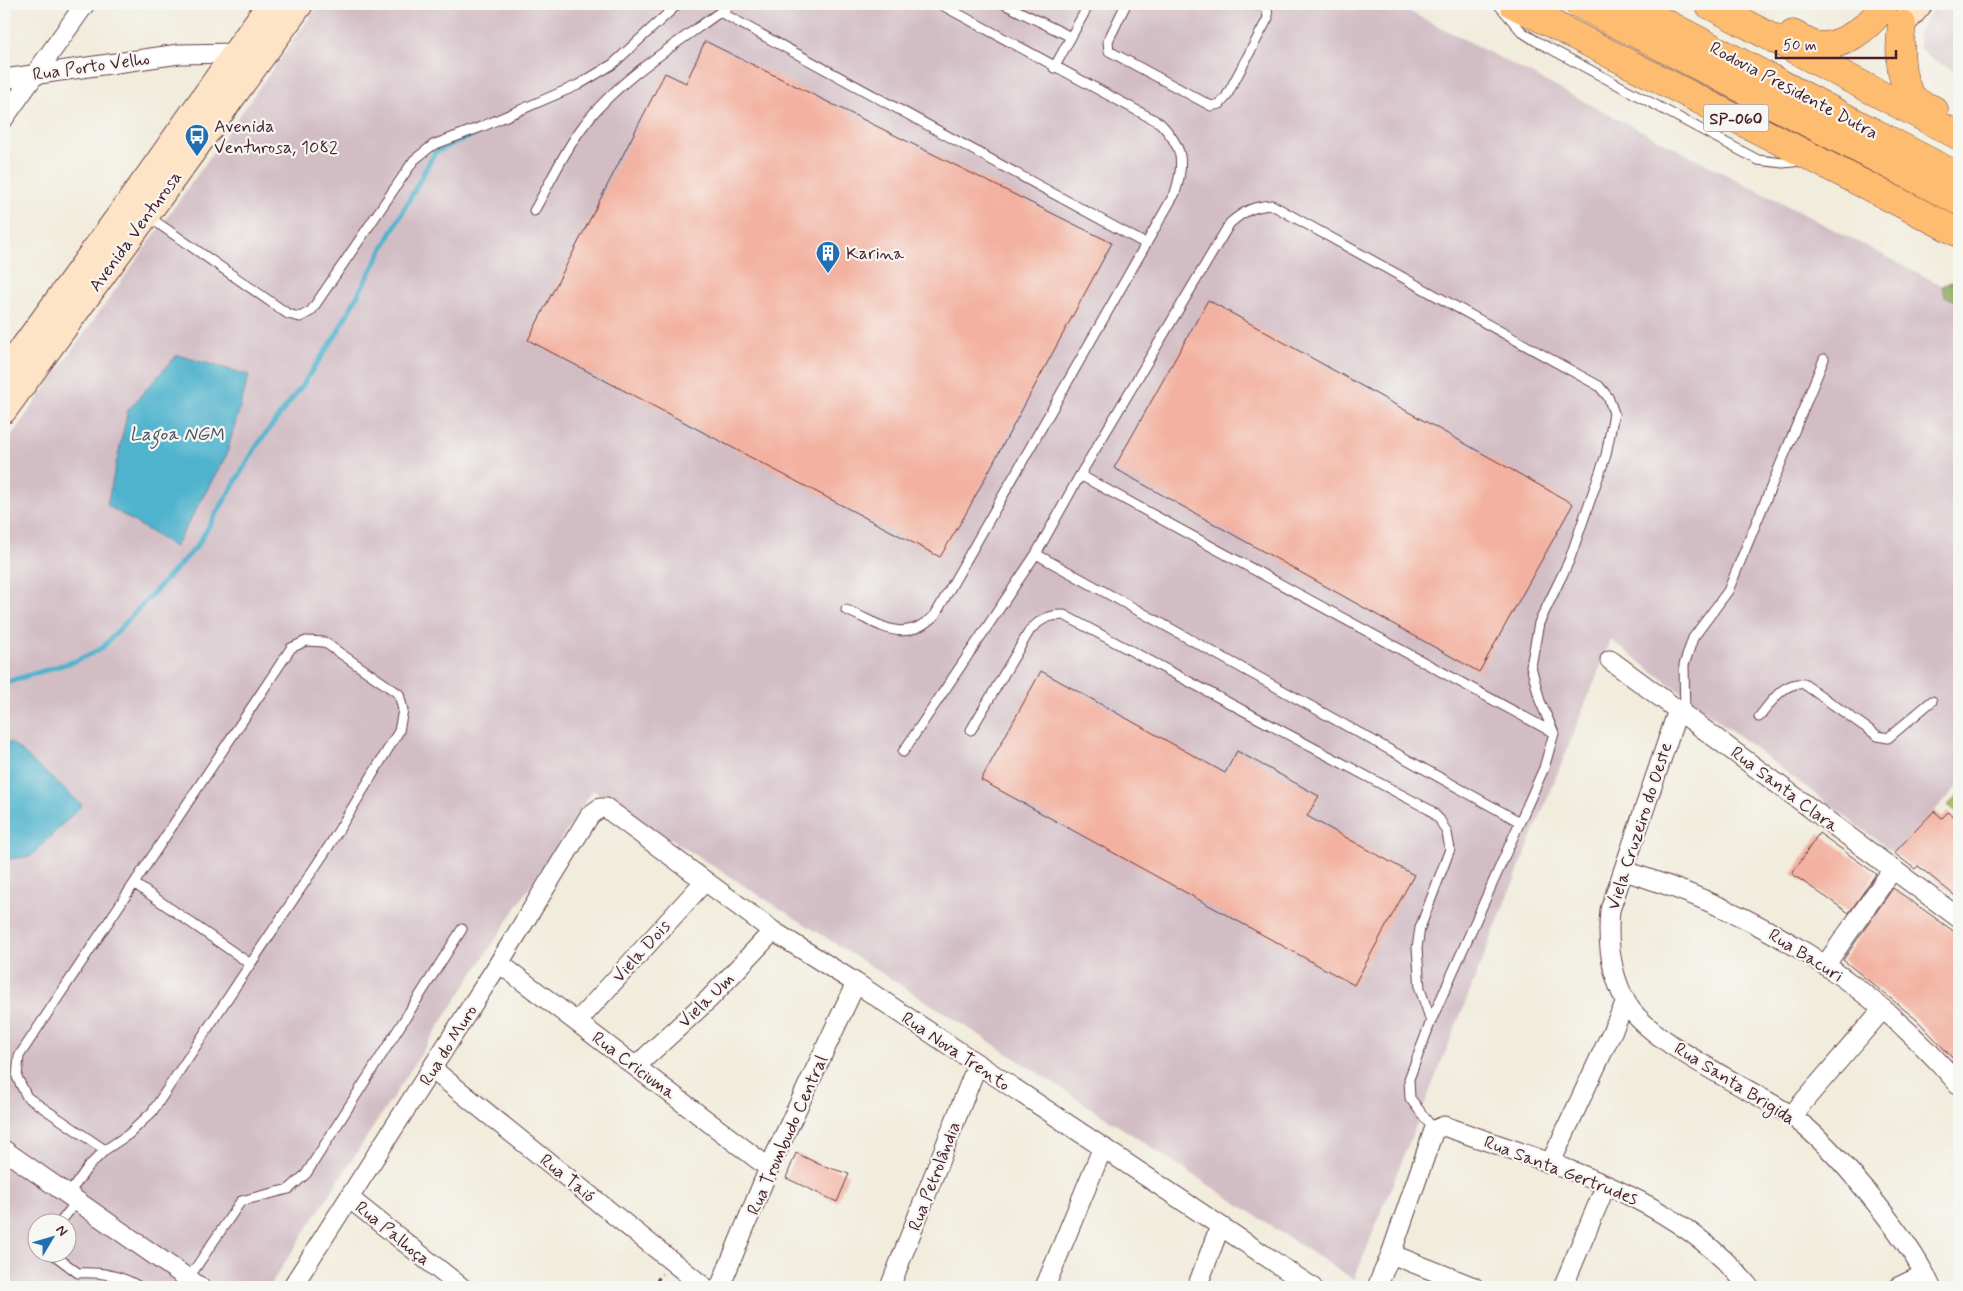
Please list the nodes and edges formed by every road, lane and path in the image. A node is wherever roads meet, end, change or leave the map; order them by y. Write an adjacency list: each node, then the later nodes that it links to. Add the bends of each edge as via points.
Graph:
1 (85, 4): 22 (street)
2 (270, 4): 20 (street, Avenida Venturosa)
3 (300, 4): 20 (street, Avenida Venturosa)
4 (678, 4): 31 (lane, via 613,64 578,85 433,145 414,160 311,311 300,317 281,309)
5 (731, 4): 18 (lane)
6 (940, 4): 21 (lane)
7 (1004, 4): 19 (lane)
8 (1089, 4): 19 (lane)
9 (1126, 4): 10 (lane, via 1108,41 1109,51 1211,106 1220,104 1226,97 1268,18 1267,9)
10 (1258, 4)
11 (1498, 4): 27 (lane, via 1522,32 1536,41 1758,160 1783,163)
12 (1512, 4): 27 (highway, SP-060)
13 (1579, 4): 29 (highway, Rodovia Presidente Dutra / SP-060)
14 (1629, 4): 28 (highway, Rodovia Presidente Dutra / SP-060)
15 (1708, 4): 26 (highway)
16 (1737, 4): 17 (highway, via 1814,45 1834,44)
17 (1897, 10): 25 (highway, via 1899,60 1915,100)
18 (720, 12): 30 (lane, via 604,102 583,125); 33 (lane)
19 (1071, 37): 21 (lane)
20 (240, 68): 22 (street, Rua Porto Velho, via 179,54); 31 (street, Avenida Venturosa); 35 (street, Avenida Venturosa)
21 (1054, 68): 33 (lane, via 1160,123 1173,137 1180,153 1182,173 1175,193)
22 (35, 74): 23 (street, Rua Porto Velho); 24 (street)
23 (4, 79)
24 (4, 118)
25 (1959, 124)
26 (1959, 136)
27 (1814, 159): 32 (highway, SP-060)
28 (1959, 176)
29 (1959, 201)
30 (534, 211)
31 (147, 215): 36 (street, Avenida Venturosa)
32 (1959, 233)
33 (1146, 244): 39 (lane, via 935,614 914,631 899,632)
34 (1824, 359): 42 (lane, via 1728,591 1693,638 1684,665)
35 (4, 374)
36 (4, 410)
37 (1080, 475): 38 (lane); 45 (lane); 45 (lane, via 1230,224 1243,212 1272,205 1599,386 1608,396 1614,413 1606,455 1569,561 1539,623 1531,666 1540,701)
38 (1036, 554): 46 (lane); 48 (lane)
39 (846, 610)
40 (1610, 660): 42 (street, Rua Santa Clara)
41 (1932, 701): 43 (lane, via 1888,738 1878,736 1804,684 1784,687)
42 (1681, 713): 49 (street, Rua Santa Clara); 50 (street, Viela Cruzeiro do Oeste)
43 (1759, 718)
44 (971, 730): 62 (lane, via 1030,630 1051,615 1064,615 1430,810 1447,833 1450,849 1420,928 1417,948 1420,990)
45 (1554, 733): 48 (lane, via 1544,768)
46 (904, 752)
47 (606, 808): 51 (street, Rua Nova Trento); 57 (street, Rua do Muro, via 590,814)
48 (1520, 822): 62 (lane)
49 (1893, 869): 53 (street, Rua Santa Clara); 58 (street)
50 (1624, 871): 58 (street, Rua Bacuri, via 1737,913); 60 (street, Viela Cruzeiro do Oeste, via 1610,910 1608,931 1611,955)
51 (705, 881): 55 (street, Rua Nova Trento); 63 (street, Viela Dois)
52 (135, 884): 56 (lane); 56 (lane, via 291,648 306,641 324,642 400,694 403,710 399,731 328,846); 72 (lane, via 19,1056 17,1077 27,1097)
53 (1959, 918)
54 (462, 929): 83 (lane, via 306,1174 289,1190 241,1201)
55 (773, 930): 59 (street, Rua Nova Trento); 64 (street, Viela Um, via 715,992)
56 (249, 963): 72 (lane, via 152,1112 130,1134)
57 (499, 963): 63 (street, Rua Criciuma); 66 (street, Rua do Muro)
58 (1826, 964): 61 (street, Rua Bacuri)
59 (856, 983): 65 (street, Rua Nova Trento); 74 (street, Rua Trombudo Central)
60 (1626, 1002): 68 (street, Rua Santa Brigida, via 1636,1016 1663,1038); 73 (street)
61 (1882, 1010): 67 (street, Rua Bacuri, via 1931,1053); 68 (street)
62 (1431, 1021): 69 (lane, via 1408,1088 1410,1098)
63 (577, 1022): 64 (street, Rua Criciuma)
64 (636, 1066): 74 (street, Rua Criciuma)
65 (977, 1066): 70 (street, Rua Nova Trento); 89 (street, Rua Petrolândia)
66 (432, 1069): 77 (street, Rua do Muro); 87 (street, Rua Taió)
67 (1959, 1085)
68 (1791, 1116): 82 (street, Rua Santa Brigida, via 1821,1141 1856,1181 1893,1227)
69 (1434, 1130): 73 (street, Rua Santa Gertrudes, via 1444,1126); 80 (street)
70 (1103, 1147): 79 (street, Rua Nova Trento); 90 (street)
71 (4, 1150): 76 (street)
72 (105, 1150): 76 (lane, via 88,1167)
73 (1550, 1164): 75 (street, Rua Santa Gertrudes)
74 (770, 1168): 88 (street, Rua Trombudo Central)
75 (1606, 1185): 95 (street); 96 (street, Rua Santa Gertrudes, via 1641,1201 1698,1238)
76 (72, 1198): 78 (lane); 83 (street)
77 (349, 1198): 85 (street, Rua do Muro); 86 (street, Rua Palhoça)
78 (64, 1214)
79 (1220, 1226): 91 (street); 92 (street, Rua Nova Trento)
80 (1391, 1254): 93 (street); 94 (street)
81 (66, 1264): 84 (lane, via 78,1273 99,1272)
82 (1928, 1281): 97 (street)
83 (194, 1283)
84 (140, 1287)
85 (292, 1287)
86 (461, 1287)
87 (704, 1287)
88 (720, 1287)
89 (890, 1287)
90 (1045, 1287)
91 (1197, 1287)
92 (1312, 1287)
93 (1377, 1287)
94 (1474, 1287)
95 (1563, 1287)
96 (1749, 1287)
97 (1898, 1287)

